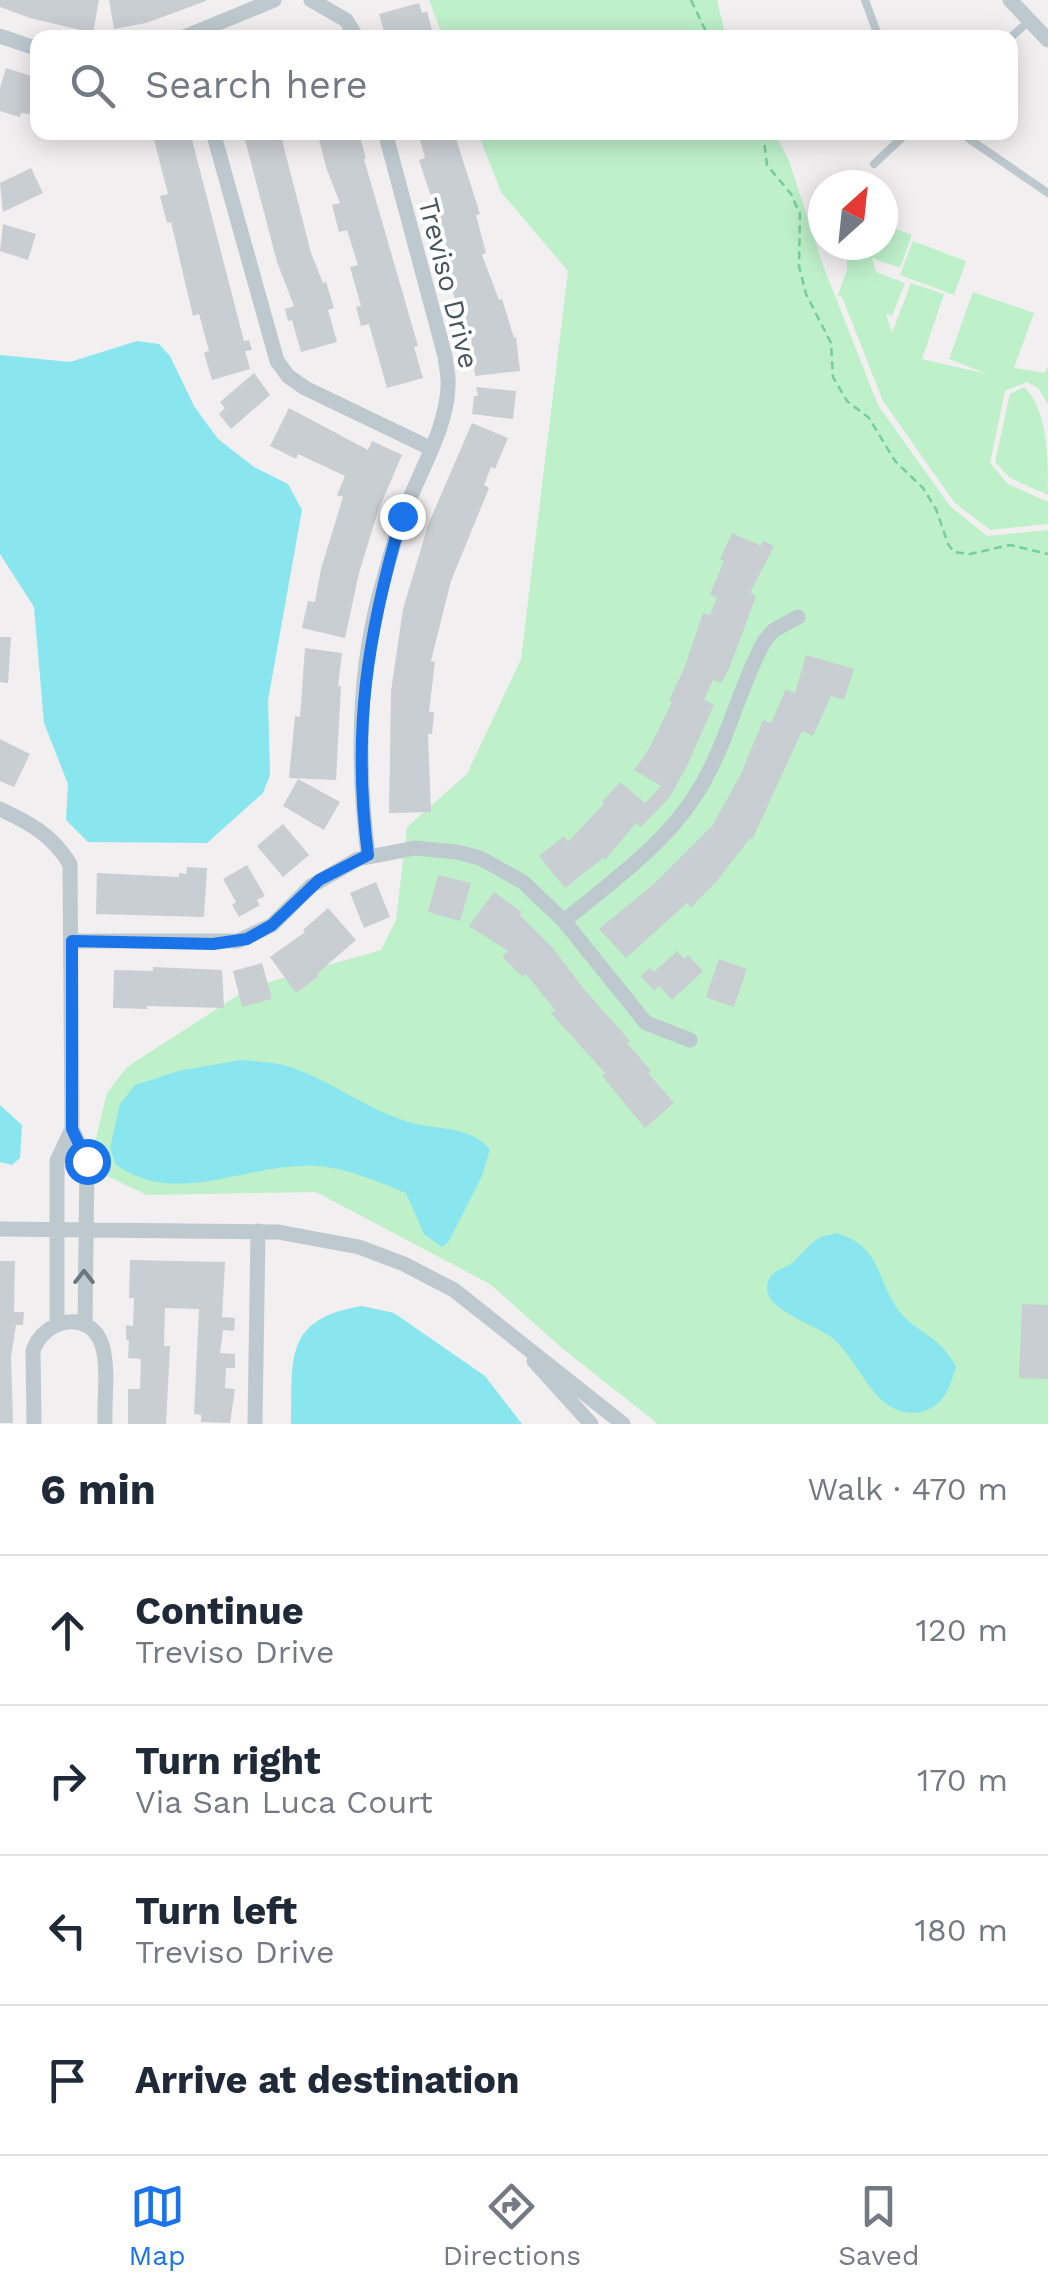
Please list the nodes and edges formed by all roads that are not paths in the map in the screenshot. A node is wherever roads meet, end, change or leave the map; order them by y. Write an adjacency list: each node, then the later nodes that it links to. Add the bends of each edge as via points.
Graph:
1 (274, 0): 6 (street)
2 (311, 0): 7 (street)
3 (865, 0): 8 (lane)
4 (1010, 0): 5 (street)
5 (1028, 22): 9 (lane); 11 (street)
6 (200, 30)
7 (352, 30)
8 (876, 30)
9 (1018, 31)
10 (0, 36): 12 (street)
11 (1048, 40)
12 (30, 45)
13 (215, 140): 19 (street, via 277,361 304,388)
14 (387, 140): 19 (street, Treviso Drive, via 445,356 448,388)
15 (900, 140): 17 (lane)
16 (971, 140): 18 (lane)
17 (874, 164)
18 (1048, 193)
19 (430, 448): 22 (street, Treviso Drive, via 402,516 368,650 362,762)
20 (798, 616): 23 (street, via 765,640 688,808 659,842)
21 (0, 810): 24 (street, via 34,825 70,864)
22 (368, 855): 23 (street, via 415,848 480,858 524,882); 24 (street, via 319,880 272,925 247,939)
23 (564, 921): 25 (street, via 646,1023)
24 (72, 941): 26 (street)
25 (690, 1040)
26 (72, 1129): 28 (street, via 86,1156); 29 (street, via 58,1155)
27 (0, 1229): 29 (street)
28 (85, 1229): 29 (street); 30 (street); 32 (street, one-way to 28)
29 (56, 1230): 31 (street)
30 (258, 1231): 33 (street, via 380,1254 454,1290); 36 (street)
31 (56, 1323): 32 (street); 34 (street, via 33,1351)
32 (85, 1326): 35 (street, via 103,1349)
33 (505, 1328): 37 (street); 38 (street)
34 (34, 1424)
35 (104, 1424)
36 (254, 1424)
37 (592, 1424)
38 (623, 1424)

